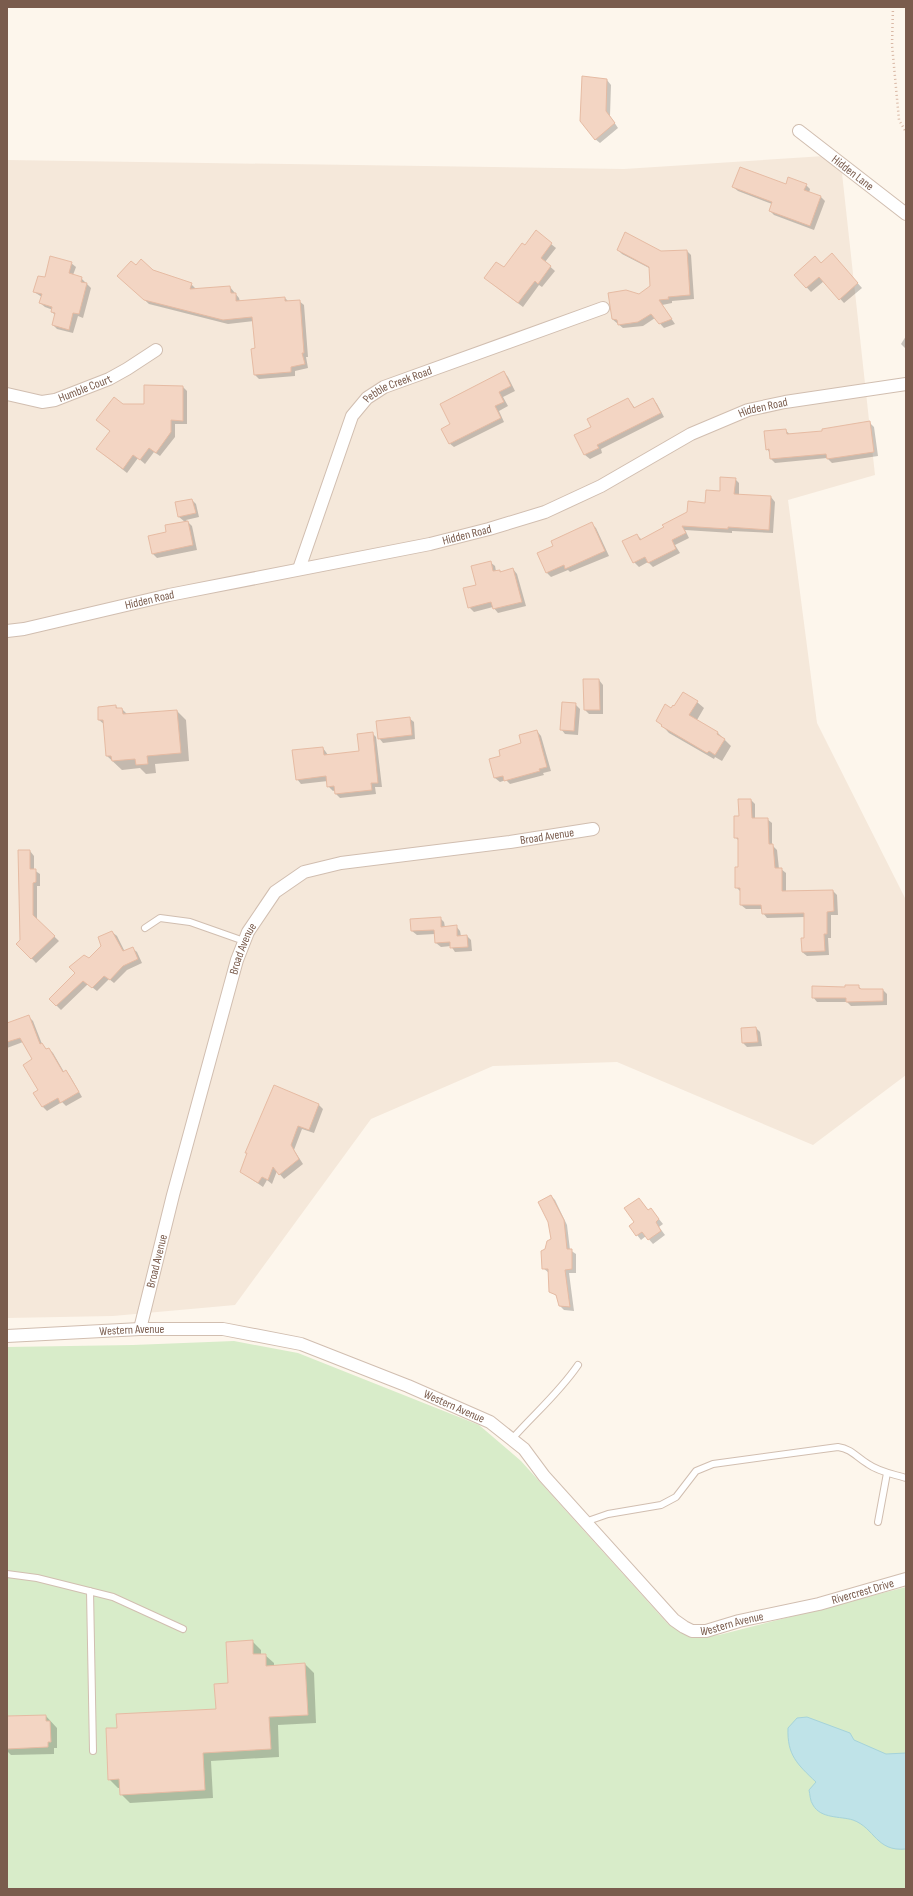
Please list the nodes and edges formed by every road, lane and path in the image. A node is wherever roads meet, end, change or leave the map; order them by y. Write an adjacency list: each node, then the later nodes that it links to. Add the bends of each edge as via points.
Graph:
1 (893, 7): 3 (path, via 892,45 899,120)
2 (799, 131): 4 (street, Hidden Lane)
3 (906, 132)
4 (906, 214)
5 (603, 308): 9 (street, Pebble Creek Road, via 384,387 367,398 352,416)
6 (156, 350): 8 (street, Humble Court, via 109,379 55,400 42,402)
7 (906, 384): 9 (street, Hidden Road, via 748,410 691,434 601,486 545,512 430,544)
8 (7, 394)
9 (299, 569): 10 (street, Hidden Road, via 169,594)
10 (7, 631)
11 (593, 829): 13 (street, Broad Avenue, via 341,863 304,872 275,892)
12 (145, 928): 13 (lane, via 160,918 190,922)
13 (244, 941): 14 (street, Broad Avenue, via 173,1195)
14 (140, 1329): 15 (street, Western Avenue); 17 (street, Western Avenue, via 223,1329 301,1344 490,1422)
15 (7, 1336)
16 (578, 1365): 17 (lane, via 564,1385)
17 (512, 1439): 20 (street, Western Avenue, via 524,1449 544,1476)
18 (887, 1473): 19 (lane); 20 (lane, via 867,1464 848,1449 838,1447 713,1464 696,1471 676,1498 661,1505 608,1514); 21 (lane)
19 (906, 1478)
20 (586, 1522): 25 (street, Western Avenue, via 674,1620 692,1631 706,1631 739,1621)
21 (878, 1522)
22 (7, 1574): 24 (lane, via 37,1578)
23 (906, 1579): 25 (street, Rivercrest Drive)
24 (90, 1591): 26 (lane, via 113,1598); 27 (lane)
25 (819, 1604)
26 (183, 1629)
27 (93, 1751)

